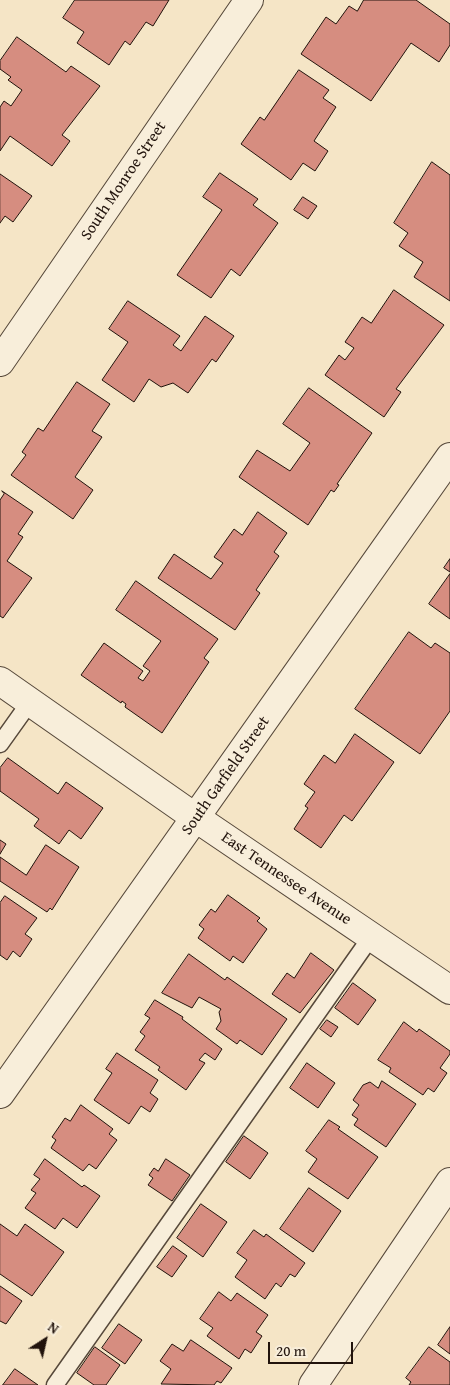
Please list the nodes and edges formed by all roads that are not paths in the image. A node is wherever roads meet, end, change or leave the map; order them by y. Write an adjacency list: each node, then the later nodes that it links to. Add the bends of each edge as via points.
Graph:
1 (249, 0): 2 (street, South Monroe Street)
2 (0, 362)
3 (450, 457): 7 (street, South Garfield Street)
4 (0, 681): 5 (street, East Tennessee Avenue)
5 (30, 702): 6 (lane); 7 (street, East Tennessee Avenue)
6 (0, 744)
7 (196, 818): 8 (street, East Tennessee Avenue); 10 (street, South Garfield Street)
8 (371, 937): 9 (street, East Tennessee Avenue); 12 (lane)
9 (450, 990)
10 (0, 1094)
11 (450, 1182): 13 (street)
12 (55, 1385)
13 (314, 1385)

